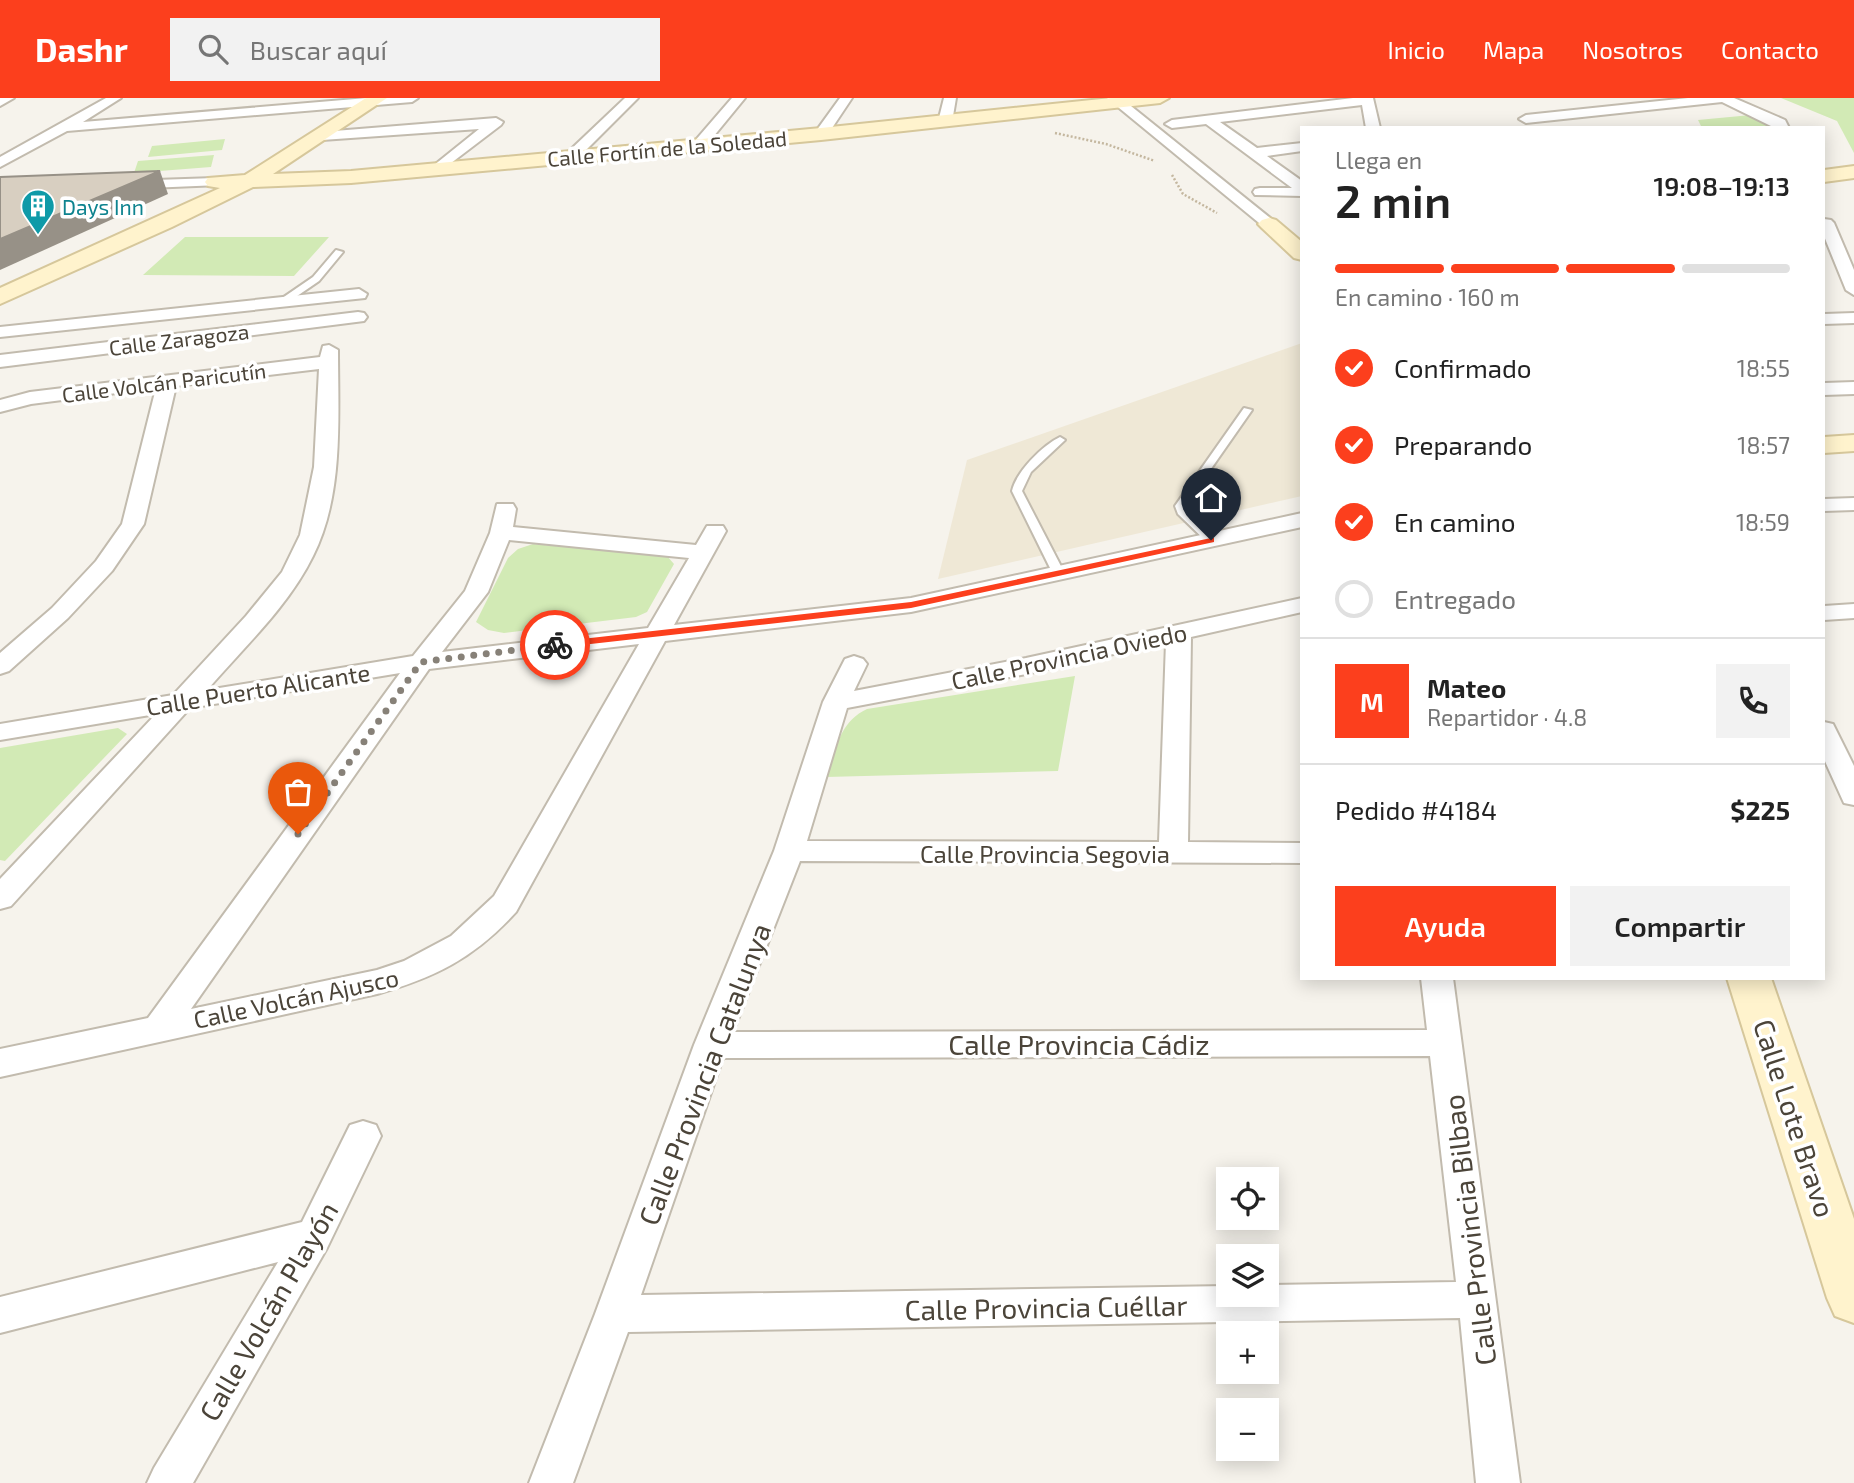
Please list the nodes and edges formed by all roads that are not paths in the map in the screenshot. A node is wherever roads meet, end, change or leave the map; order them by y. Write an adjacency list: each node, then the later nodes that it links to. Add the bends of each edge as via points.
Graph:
1 (8, 98): 13 (street)
2 (115, 98): 20 (street)
3 (412, 98): 11 (street)
4 (632, 98): 26 (street)
5 (739, 98): 23 (street)
6 (846, 98): 21 (street)
7 (950, 98): 16 (street)
8 (1160, 98): 12 (street, Calle Fortín de la Soledad)
9 (1724, 98): 14 (street, via 1634,113); 19 (street)
10 (1368, 99): 15 (street); 18 (street)
11 (362, 100): 20 (street); 22 (street); 31 (street)
12 (1116, 101): 16 (street, Calle Fortín de la Soledad); 39 (street)
13 (0, 102)
14 (1526, 118)
15 (1208, 119): 17 (street); 25 (street)
16 (945, 122): 21 (street, Calle Fortín de la Soledad)
17 (1172, 124)
18 (1373, 126)
19 (1781, 126)
20 (65, 127): 27 (street)
21 (821, 134): 23 (street, Calle Fortín de la Soledad)
22 (322, 136): 28 (street, via 498,120); 32 (street)
23 (699, 145): 26 (street, Calle Fortín de la Soledad)
24 (1300, 147): 25 (street)
25 (1254, 153): 34 (street)
26 (572, 156): 28 (street, Calle Fortín de la Soledad)
27 (0, 163)
28 (438, 169): 32 (street, Calle Fortín de la Soledad)
29 (1854, 172): 30 (street)
30 (1825, 176)
31 (215, 181): 32 (street, Calle Fortín de la Soledad); 33 (street); 43 (street)
32 (249, 181): 46 (street)
33 (106, 186)
34 (1300, 188)
35 (1300, 190): 36 (street)
36 (1260, 192)
37 (1300, 222): 39 (street)
38 (1826, 223): 40 (street)
39 (1269, 224): 41 (street)
40 (1828, 240): 44 (street)
41 (1300, 249)
42 (339, 252): 47 (lane, via 316,279)
43 (0, 278)
44 (1854, 290)
45 (359, 295): 47 (street, Calle Zaragoza)
46 (0, 297)
47 (281, 303): 51 (street, Calle Zaragoza)
48 (358, 317): 52 (street, Calle Zaragoza)
49 (1854, 318): 50 (street)
50 (1825, 319)
51 (0, 332)
52 (0, 361)
53 (167, 382): 56 (street, Calle Volcán Paricutín, via 30,398); 73 (street, via 133,524 104,566 60,613); 74 (street, Calle Volcán Paricutín, via 329,356 324,481 310,537 293,572 267,607)
54 (1854, 388): 55 (street)
55 (1825, 389)
56 (0, 406)
57 (1247, 410): 64 (lane, via 1180,506)
58 (1060, 440): 65 (lane, via 1017,481 1017,491)
59 (1854, 443): 60 (street)
60 (1825, 445)
61 (1854, 504): 62 (street)
62 (1825, 505)
63 (1300, 520): 64 (street, Calle Puerto Alicante)
64 (1211, 540): 65 (street, Calle Puerto Alicante)
65 (1059, 574): 69 (street, Calle Puerto Alicante, via 911,605)
66 (1300, 605): 70 (street, Calle Provincia Oviedo)
67 (1854, 611): 68 (street)
68 (1825, 613)
69 (656, 633): 71 (street, Calle Puerto Alicante); 71 (street, Calle Volcán Ajusco, via 708,542 503,521 475,592); 85 (street, Calle Volcán Ajusco, via 505,904 473,937 411,973)
70 (1179, 634): 75 (street, Calle Provincia Oviedo); 80 (street)
71 (421, 662): 74 (street, Calle Puerto Alicante); 85 (street)
72 (854, 664): 75 (street, Calle Provincia Catalunya)
73 (0, 666)
74 (183, 702): 76 (street, Calle Puerto Alicante); 82 (street)
75 (836, 702): 79 (street, Calle Provincia Catalunya)
76 (0, 732)
77 (1836, 741): 78 (street)
78 (1854, 796)
79 (789, 851): 80 (street, Calle Provincia Segovia); 87 (street, Calle Provincia Catalunya)
80 (1173, 853): 81 (street, Calle Provincia Segovia)
81 (1300, 853)
82 (0, 898)
83 (1437, 980): 86 (street, Calle Provincia Bilbao)
84 (1750, 980): 91 (street, Calle Lote Bravo)
85 (160, 1027): 88 (street, Calle Volcán Ajusco)
86 (1446, 1043): 87 (street, Calle Provincia Cádiz); 92 (street, Calle Provincia Bilbao)
87 (711, 1045): 93 (street, Calle Provincia Catalunya)
88 (0, 1063)
89 (363, 1136): 90 (street, Calle Volcán Playón)
90 (314, 1237): 94 (street); 95 (street, Calle Volcán Playón)
91 (1853, 1291)
92 (1478, 1300): 93 (street, Calle Provincia Cuéllar); 97 (street, Calle Provincia Bilbao)
93 (615, 1314): 96 (street, Calle Provincia Catalunya)
94 (0, 1315)
95 (169, 1483)
96 (551, 1483)
97 (1498, 1483)

